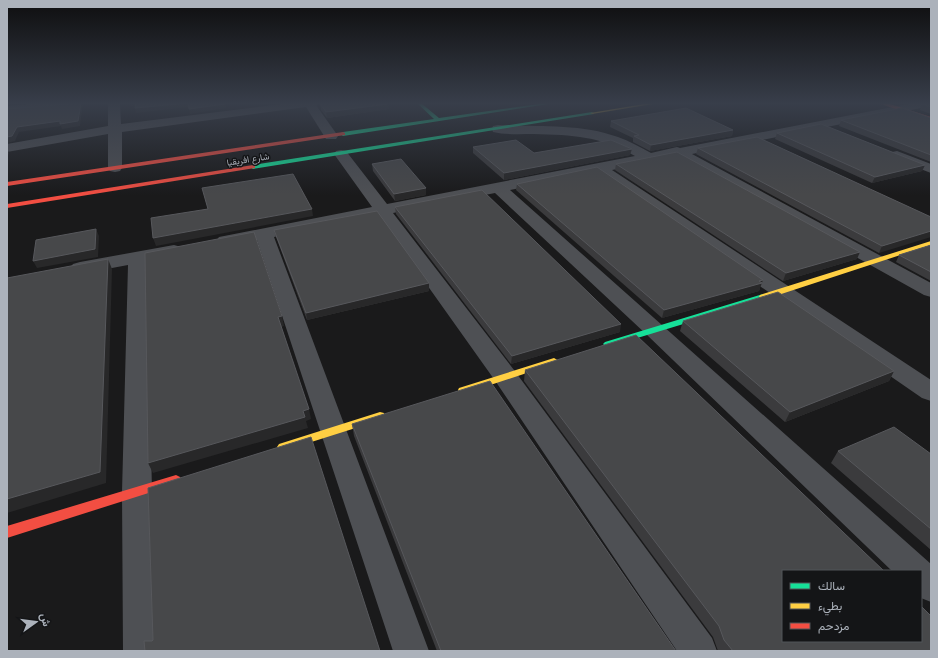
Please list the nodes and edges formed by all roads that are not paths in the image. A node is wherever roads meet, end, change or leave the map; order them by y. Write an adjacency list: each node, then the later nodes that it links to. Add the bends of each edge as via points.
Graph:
1 (89, 134): 11 (street)
2 (116, 134): 16 (street)
3 (329, 134): 9 (street)
4 (382, 134): 9 (street, شارع افريقيا)
5 (450, 134): 9 (street, شارع افريقيا)
6 (581, 134): 14 (street, via 618,142)
7 (767, 134): 8 (street)
8 (755, 136): 10 (street); 13 (street)
9 (336, 145): 16 (street, شارع افريقيا); 21 (street, شارع افريقيا); 23 (street)
10 (776, 146)
11 (7, 148)
12 (882, 149): 17 (street)
13 (677, 151): 14 (street); 29 (street)
14 (646, 157): 15 (street)
15 (598, 167): 20 (street); 32 (street)
16 (115, 168): 18 (street, شارع افريقيا)
17 (931, 169)
18 (96, 171): 19 (street, شارع افريقيا); 21 (street, via 71,178 58,186 58,191 62,194)
19 (7, 184)
20 (498, 187): 23 (street); 33 (street)
21 (86, 194): 22 (street, شارع افريقيا)
22 (7, 206)
23 (383, 209): 24 (street); 36 (street)
24 (264, 233): 25 (street); 40 (street)
25 (212, 243)
26 (931, 243): 29 (street)
27 (190, 248): 28 (street)
28 (138, 258): 30 (street); 43 (street)
29 (877, 261): 31 (street); 32 (street)
30 (69, 270)
31 (931, 291)
32 (780, 292): 33 (street); 37 (street)
33 (654, 330): 34 (street); 45 (street)
34 (602, 346)
35 (565, 357): 36 (street)
36 (505, 376): 38 (street); 50 (street)
37 (931, 392)
38 (453, 393)
39 (386, 414): 40 (street)
40 (334, 431): 41 (street); 49 (street)
41 (273, 450)
42 (182, 478): 43 (street)
43 (137, 492): 44 (street); 48 (street)
44 (7, 532)
45 (914, 570)
46 (922, 577): 47 (street)
47 (931, 586)
48 (141, 651)
49 (411, 651)
50 (699, 651)

